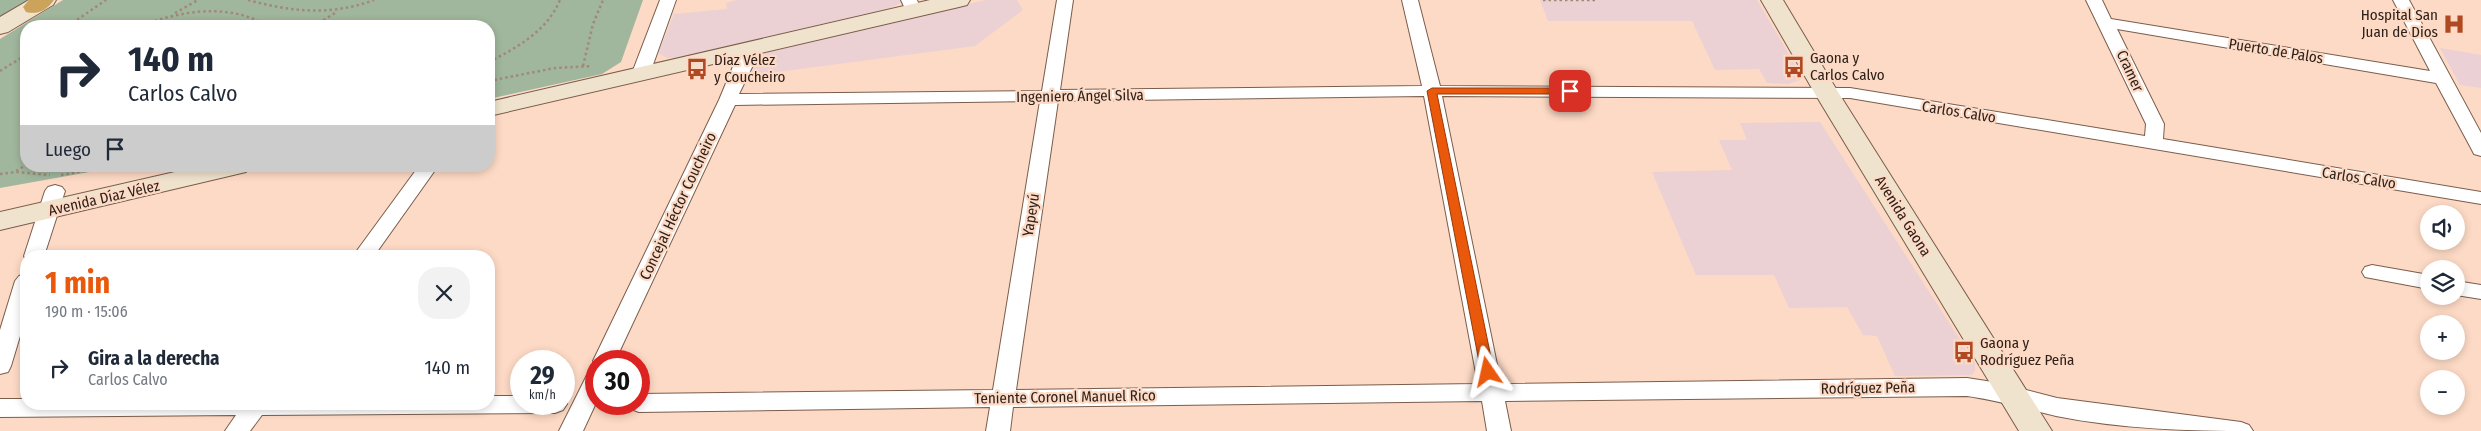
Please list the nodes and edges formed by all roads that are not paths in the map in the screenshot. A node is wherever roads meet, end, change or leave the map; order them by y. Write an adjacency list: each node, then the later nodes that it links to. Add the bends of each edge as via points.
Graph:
1 (668, 0): 13 (street)
2 (958, 0): 9 (main road)
3 (1064, 0): 17 (street, Yapeyú)
4 (1410, 0): 15 (street)
5 (1772, 0): 16 (main road, Avenida Gaona)
6 (2094, 0): 10 (street, Cramer)
7 (2401, 0): 14 (street)
8 (41, 2): 11 (main road)
9 (911, 5): 12 (main road)
10 (2108, 23): 14 (street, Puerto de Palos); 20 (street, Cramer, via 2155,124)
11 (0, 27)
12 (748, 49): 13 (main road); 18 (street, Concejal Héctor Coucheiro)
13 (640, 74): 19 (main road)
14 (2444, 79): 21 (street)
15 (1432, 91): 16 (street, Carlos Calvo); 17 (street, Ingeniero Ángel Silva); 38 (street)
16 (1826, 92): 20 (street, Carlos Calvo, via 1850,93); 39 (main road, Avenida Gaona)
17 (1049, 97): 18 (street, Ingeniero Ángel Silva); 40 (street, Yapeyú)
18 (728, 100): 36 (street, Concejal Héctor Coucheiro)
19 (495, 108)
20 (2152, 144): 25 (street, Carlos Calvo)
21 (2481, 150)
22 (175, 172): 26 (main road)
23 (205, 172): 26 (main road, Avenida Díaz Vélez)
24 (425, 172): 30 (street)
25 (2481, 198)
26 (52, 201): 27 (main road); 28 (main road, Avenida Díaz Vélez); 29 (street)
27 (0, 202)
28 (0, 221)
29 (36, 250)
30 (367, 250)
31 (2372, 272): 32 (street)
32 (2420, 280)
33 (2465, 289): 34 (street)
34 (2481, 292)
35 (20, 301): 37 (street)
36 (609, 350)
37 (0, 366)
38 (1491, 391): 39 (street, Rodríguez Peña, via 1967,387); 40 (street, Teniente Coronel Manuel Rico); 51 (street)
39 (2016, 397): 52 (main road, Avenida Gaona); 53 (street, Rodríguez Peña, via 2057,407)
40 (1004, 398): 42 (street, Teniente Coronel Manuel Rico); 50 (street, Yapeyú)
41 (582, 403): 49 (street)
42 (650, 403)
43 (495, 404): 44 (street)
44 (510, 404)
45 (0, 408): 46 (street)
46 (20, 408)
47 (252, 410): 48 (street)
48 (237, 431)
49 (571, 431)
50 (998, 431)
51 (1499, 431)
52 (2036, 431)
53 (2241, 431)

